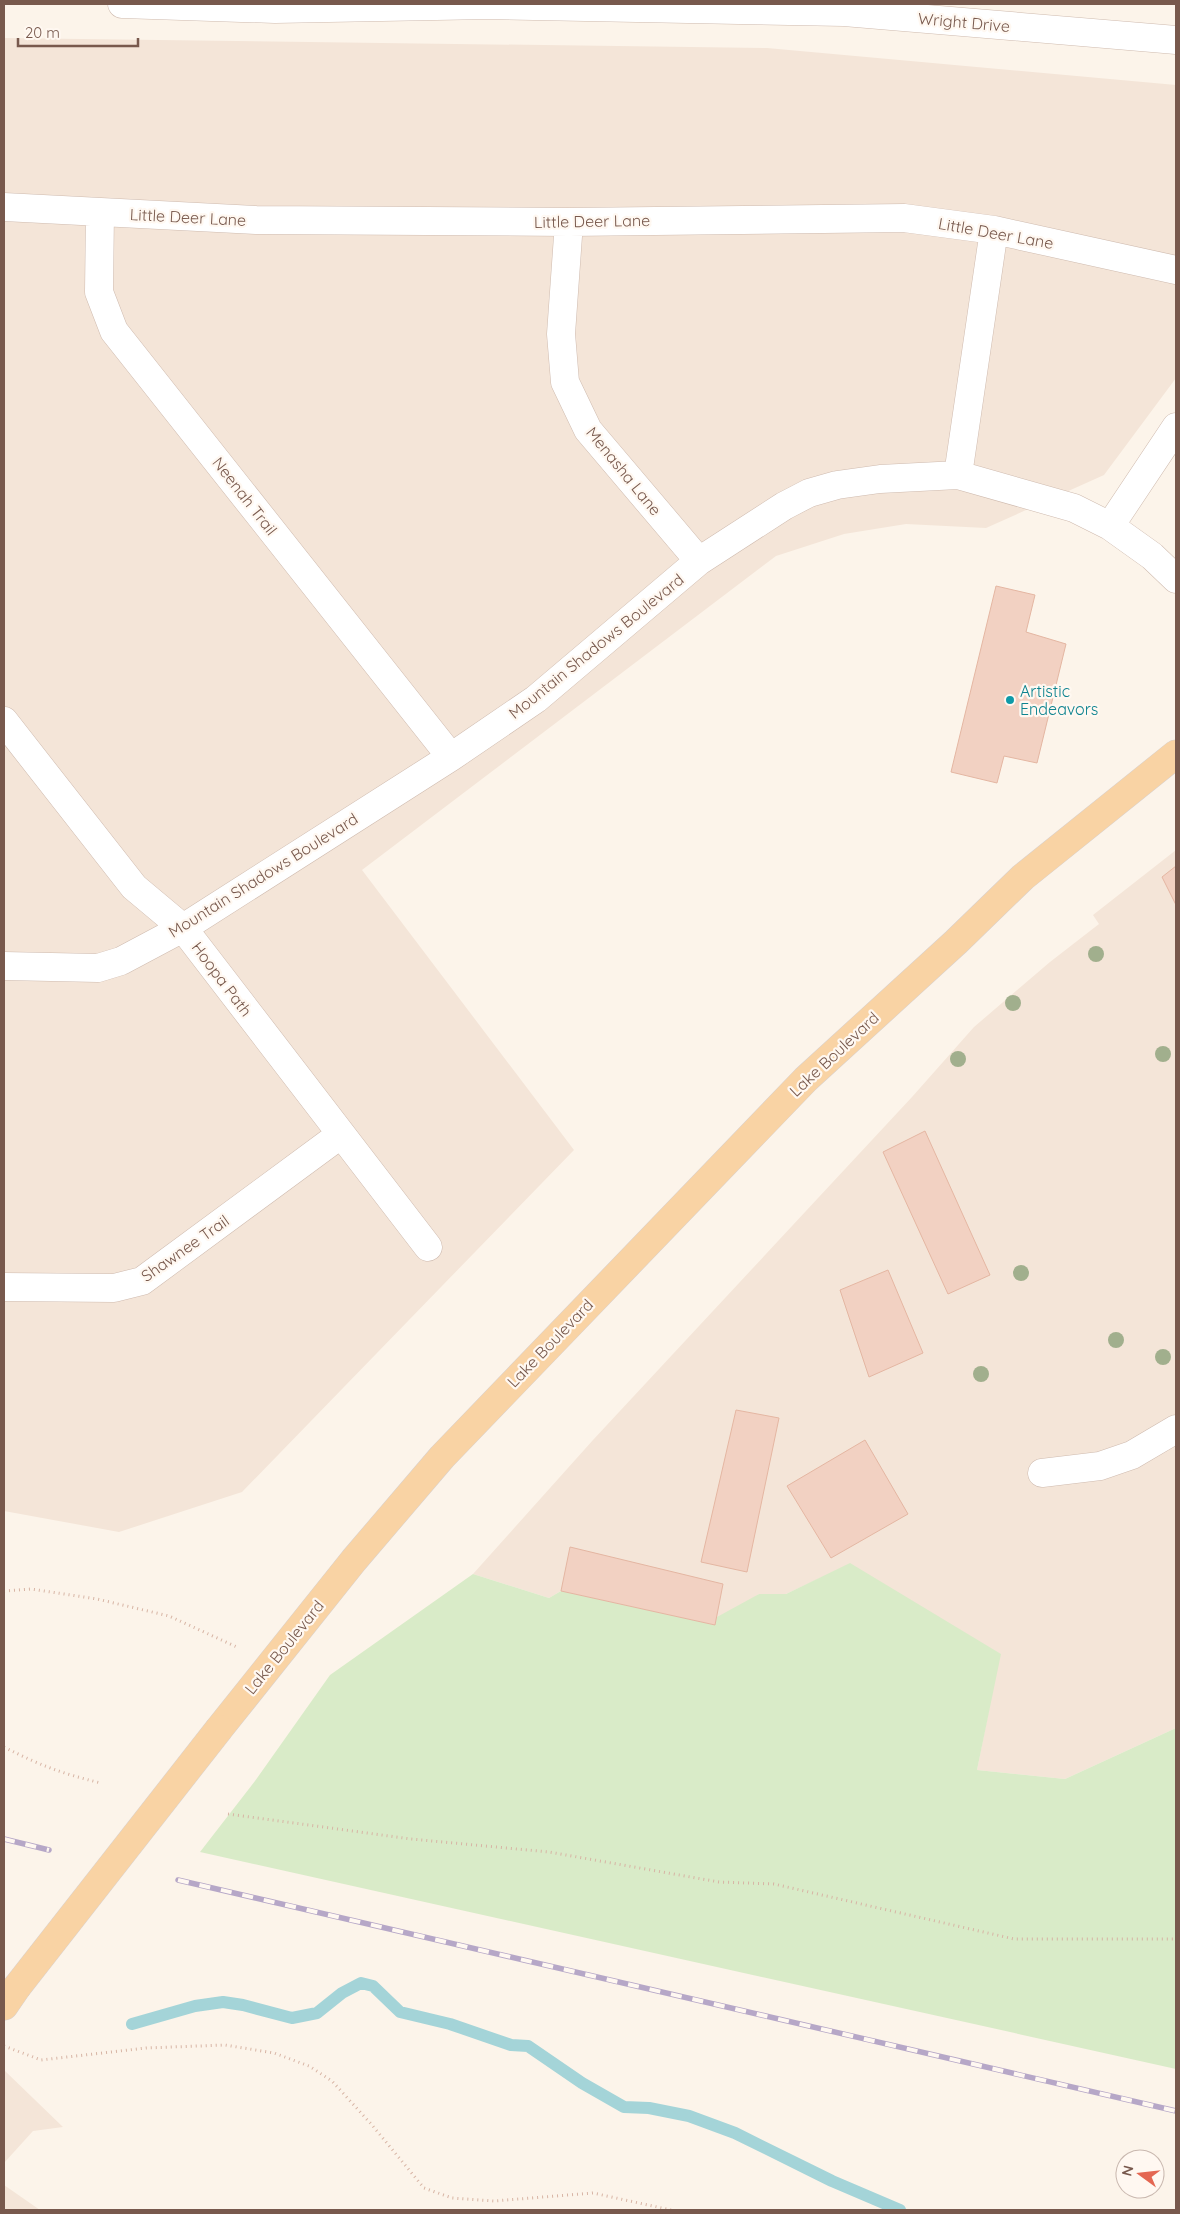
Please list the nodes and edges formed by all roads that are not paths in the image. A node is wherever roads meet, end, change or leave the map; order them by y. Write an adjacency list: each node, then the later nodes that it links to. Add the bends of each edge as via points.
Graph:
1 (122, 4): 2 (street, Wright Drive, via 274,9 489,4 844,12)
2 (1176, 40)
3 (4, 207): 4 (street, Little Deer Lane)
4 (100, 212): 5 (street, Little Deer Lane, via 256,220); 15 (street, Neenah Trail, via 99,292 114,331)
5 (569, 222): 6 (street, Little Deer Lane, via 904,218); 11 (street, Menasha Lane, via 561,334 565,382 588,430)
6 (994, 230): 7 (street, Little Deer Lane); 9 (street)
7 (1176, 270)
8 (1176, 427): 10 (street)
9 (958, 475): 10 (street, Mountain Shadows Boulevard, via 1074,508); 11 (street, Mountain Shadows Boulevard, via 880,479 809,493)
10 (1110, 526): 12 (street, Mountain Shadows Boulevard, via 1152,556)
11 (699, 562): 15 (street, Mountain Shadows Boulevard, via 536,699)
12 (1176, 579)
13 (4, 721): 16 (street, Hoopa Path, via 134,887)
14 (1176, 754): 23 (main road, Lake Boulevard, bridge, via 1023,877 806,1079 442,1457 272,1662)
15 (451, 757): 16 (street, Mountain Shadows Boulevard)
16 (183, 928): 17 (street, Mountain Shadows Boulevard, via 121,961 98,968); 18 (street, Hoopa Path)
17 (4, 966)
18 (340, 1135): 19 (street, Hoopa Path); 20 (street, Shawnee Trail, via 142,1281 114,1288)
19 (428, 1247)
20 (4, 1287)
21 (1176, 1429): 22 (street, via 1132,1455 1100,1466)
22 (1042, 1472)
23 (11, 1996)

